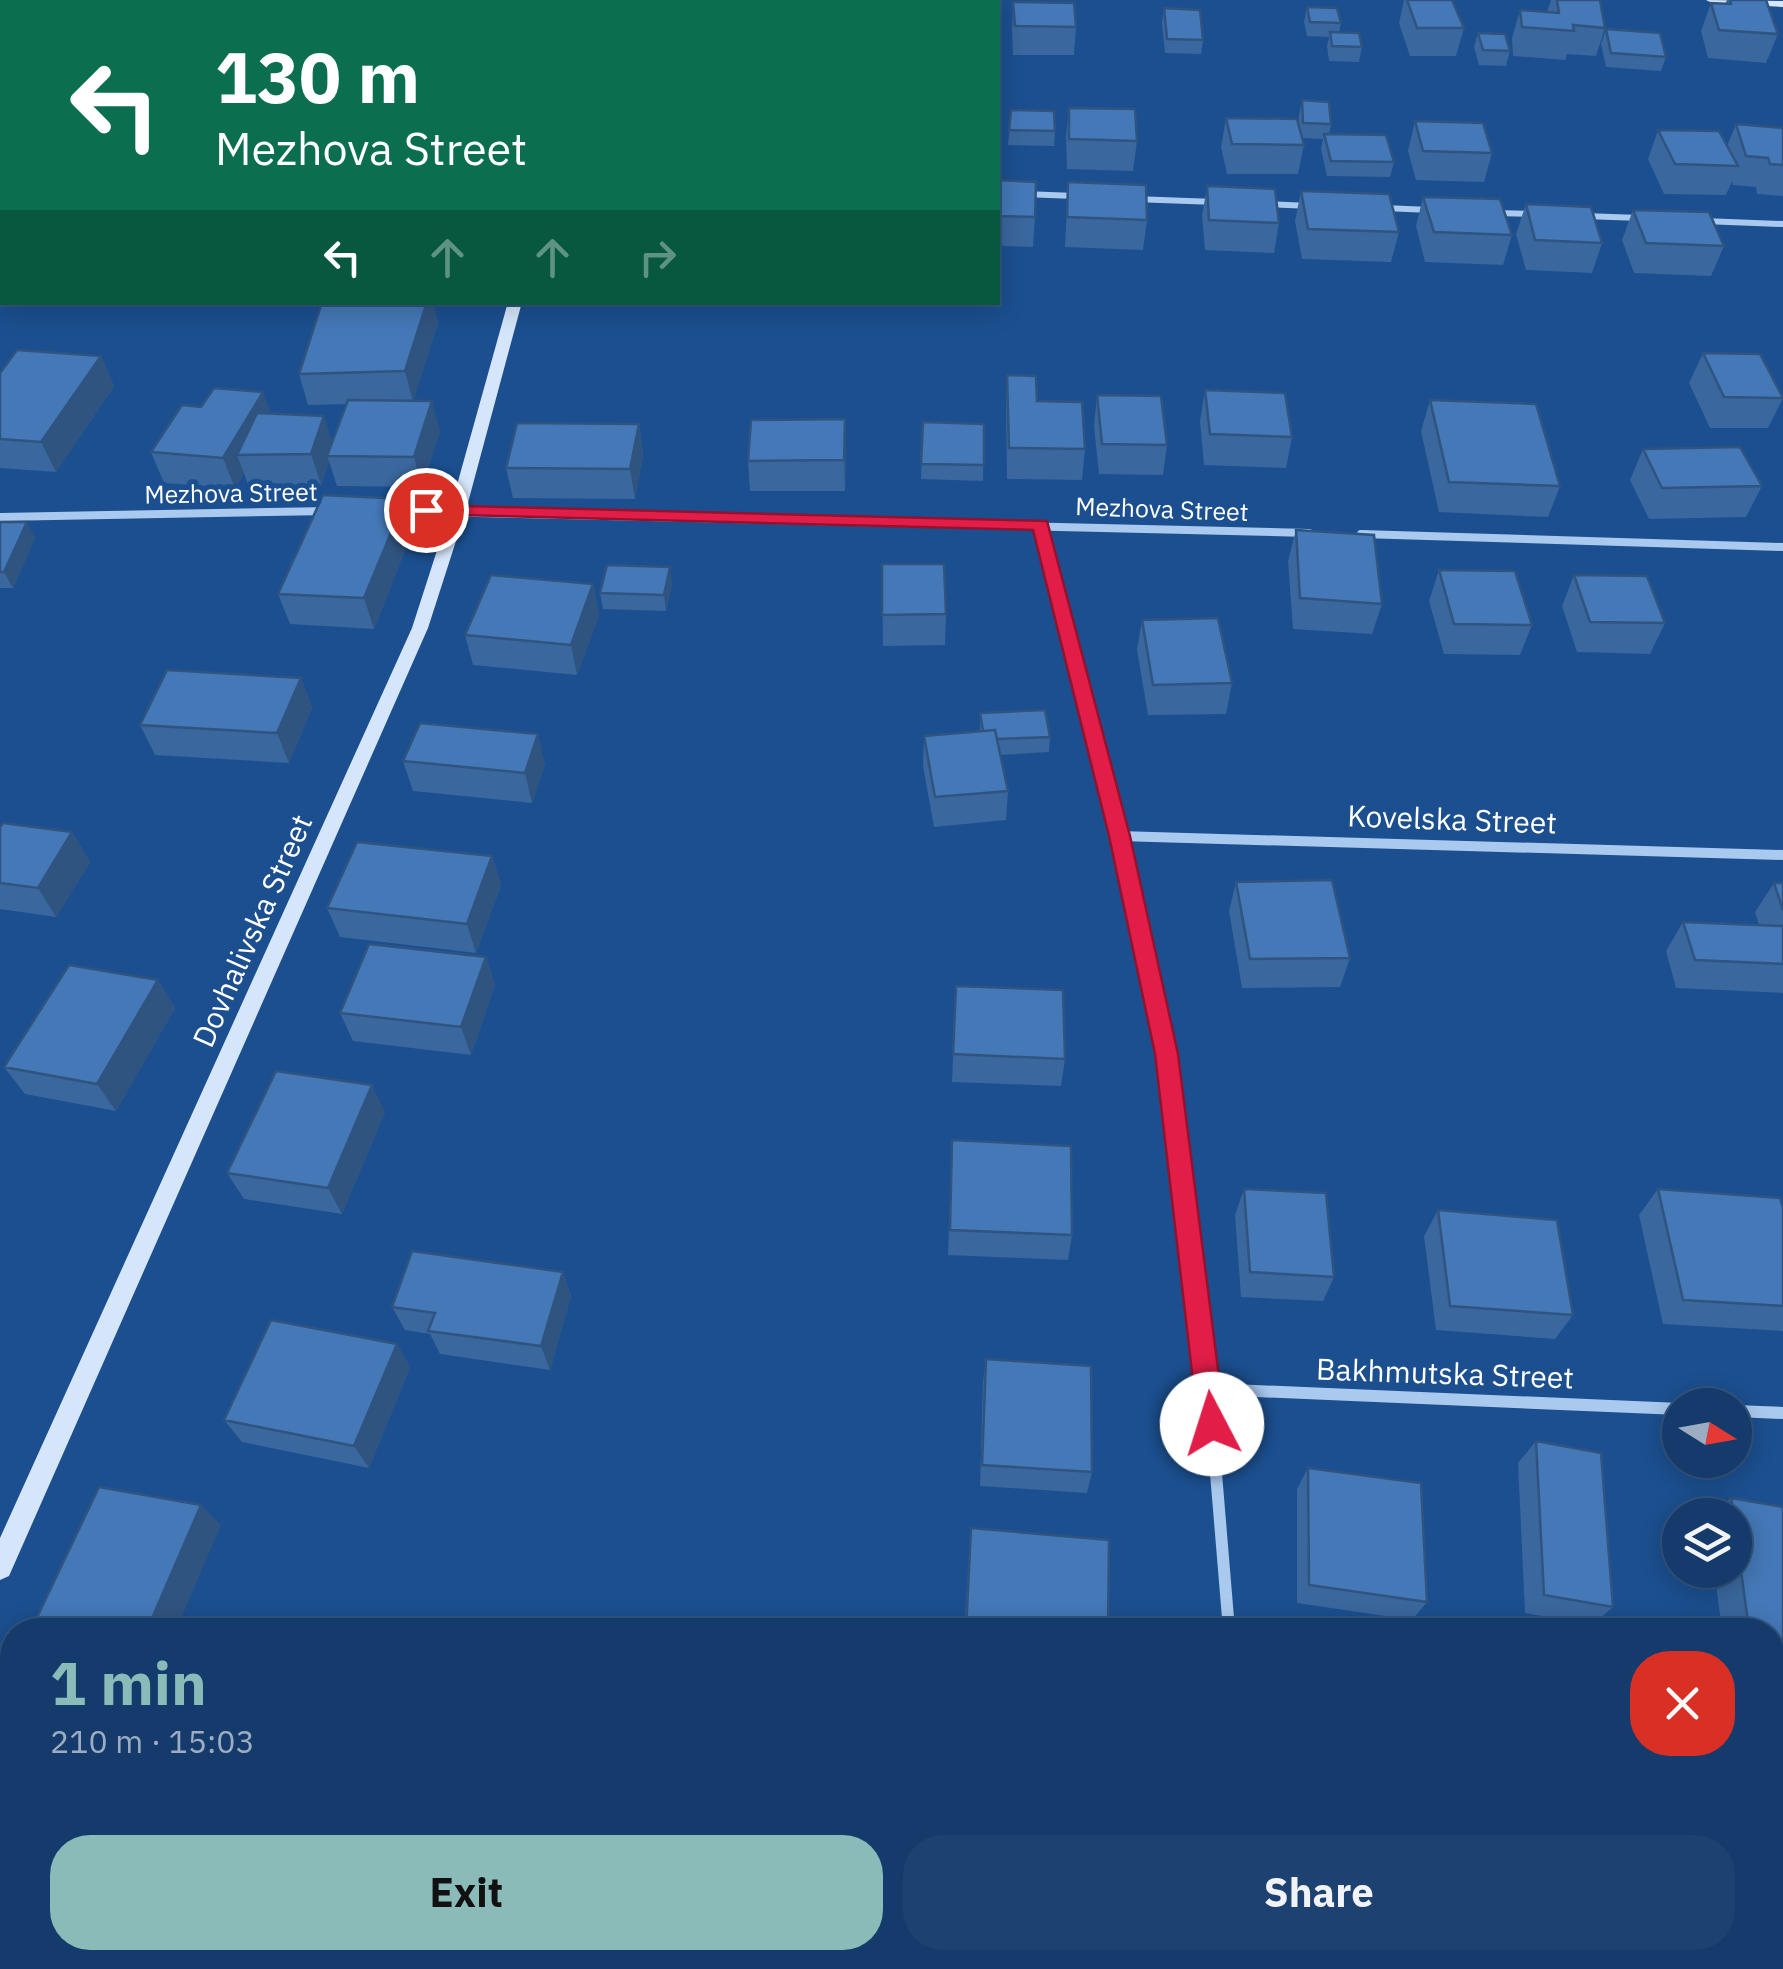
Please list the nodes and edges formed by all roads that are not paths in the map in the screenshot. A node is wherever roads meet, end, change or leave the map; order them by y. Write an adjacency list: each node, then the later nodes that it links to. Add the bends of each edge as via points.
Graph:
1 (1712, 0): 2 (street)
2 (1783, 4)
3 (1000, 193): 4 (street)
4 (1096, 197)
5 (1115, 198): 6 (street)
6 (1233, 202)
7 (1253, 203): 8 (street)
8 (1331, 206)
9 (1370, 208): 10 (street)
10 (1449, 211)
11 (1488, 212): 12 (street)
12 (1547, 215)
13 (1567, 216): 14 (street)
14 (1646, 218)
15 (1685, 220): 16 (street)
16 (1783, 224)
17 (514, 305): 18 (street, Dovhalivska Street)
18 (458, 510): 20 (street, Mezhova Street); 22 (street, Mezhova Street); 32 (street, Dovhalivska Street, via 420,628)
19 (346, 511): 21 (street, Mezhova Street)
20 (384, 511)
21 (0, 517)
22 (1040, 525): 23 (street, Mezhova Street); 26 (street)
23 (1314, 533)
24 (1353, 534): 25 (street)
25 (1783, 546)
26 (1119, 836): 27 (street, Kovelska Street); 28 (street, via 1166,1054)
27 (1783, 855)
28 (1209, 1389): 29 (street, Bakhmutska Street); 33 (street)
29 (1662, 1408)
30 (1752, 1412): 31 (street)
31 (1783, 1413)
32 (0, 1567)
33 (1228, 1618)

